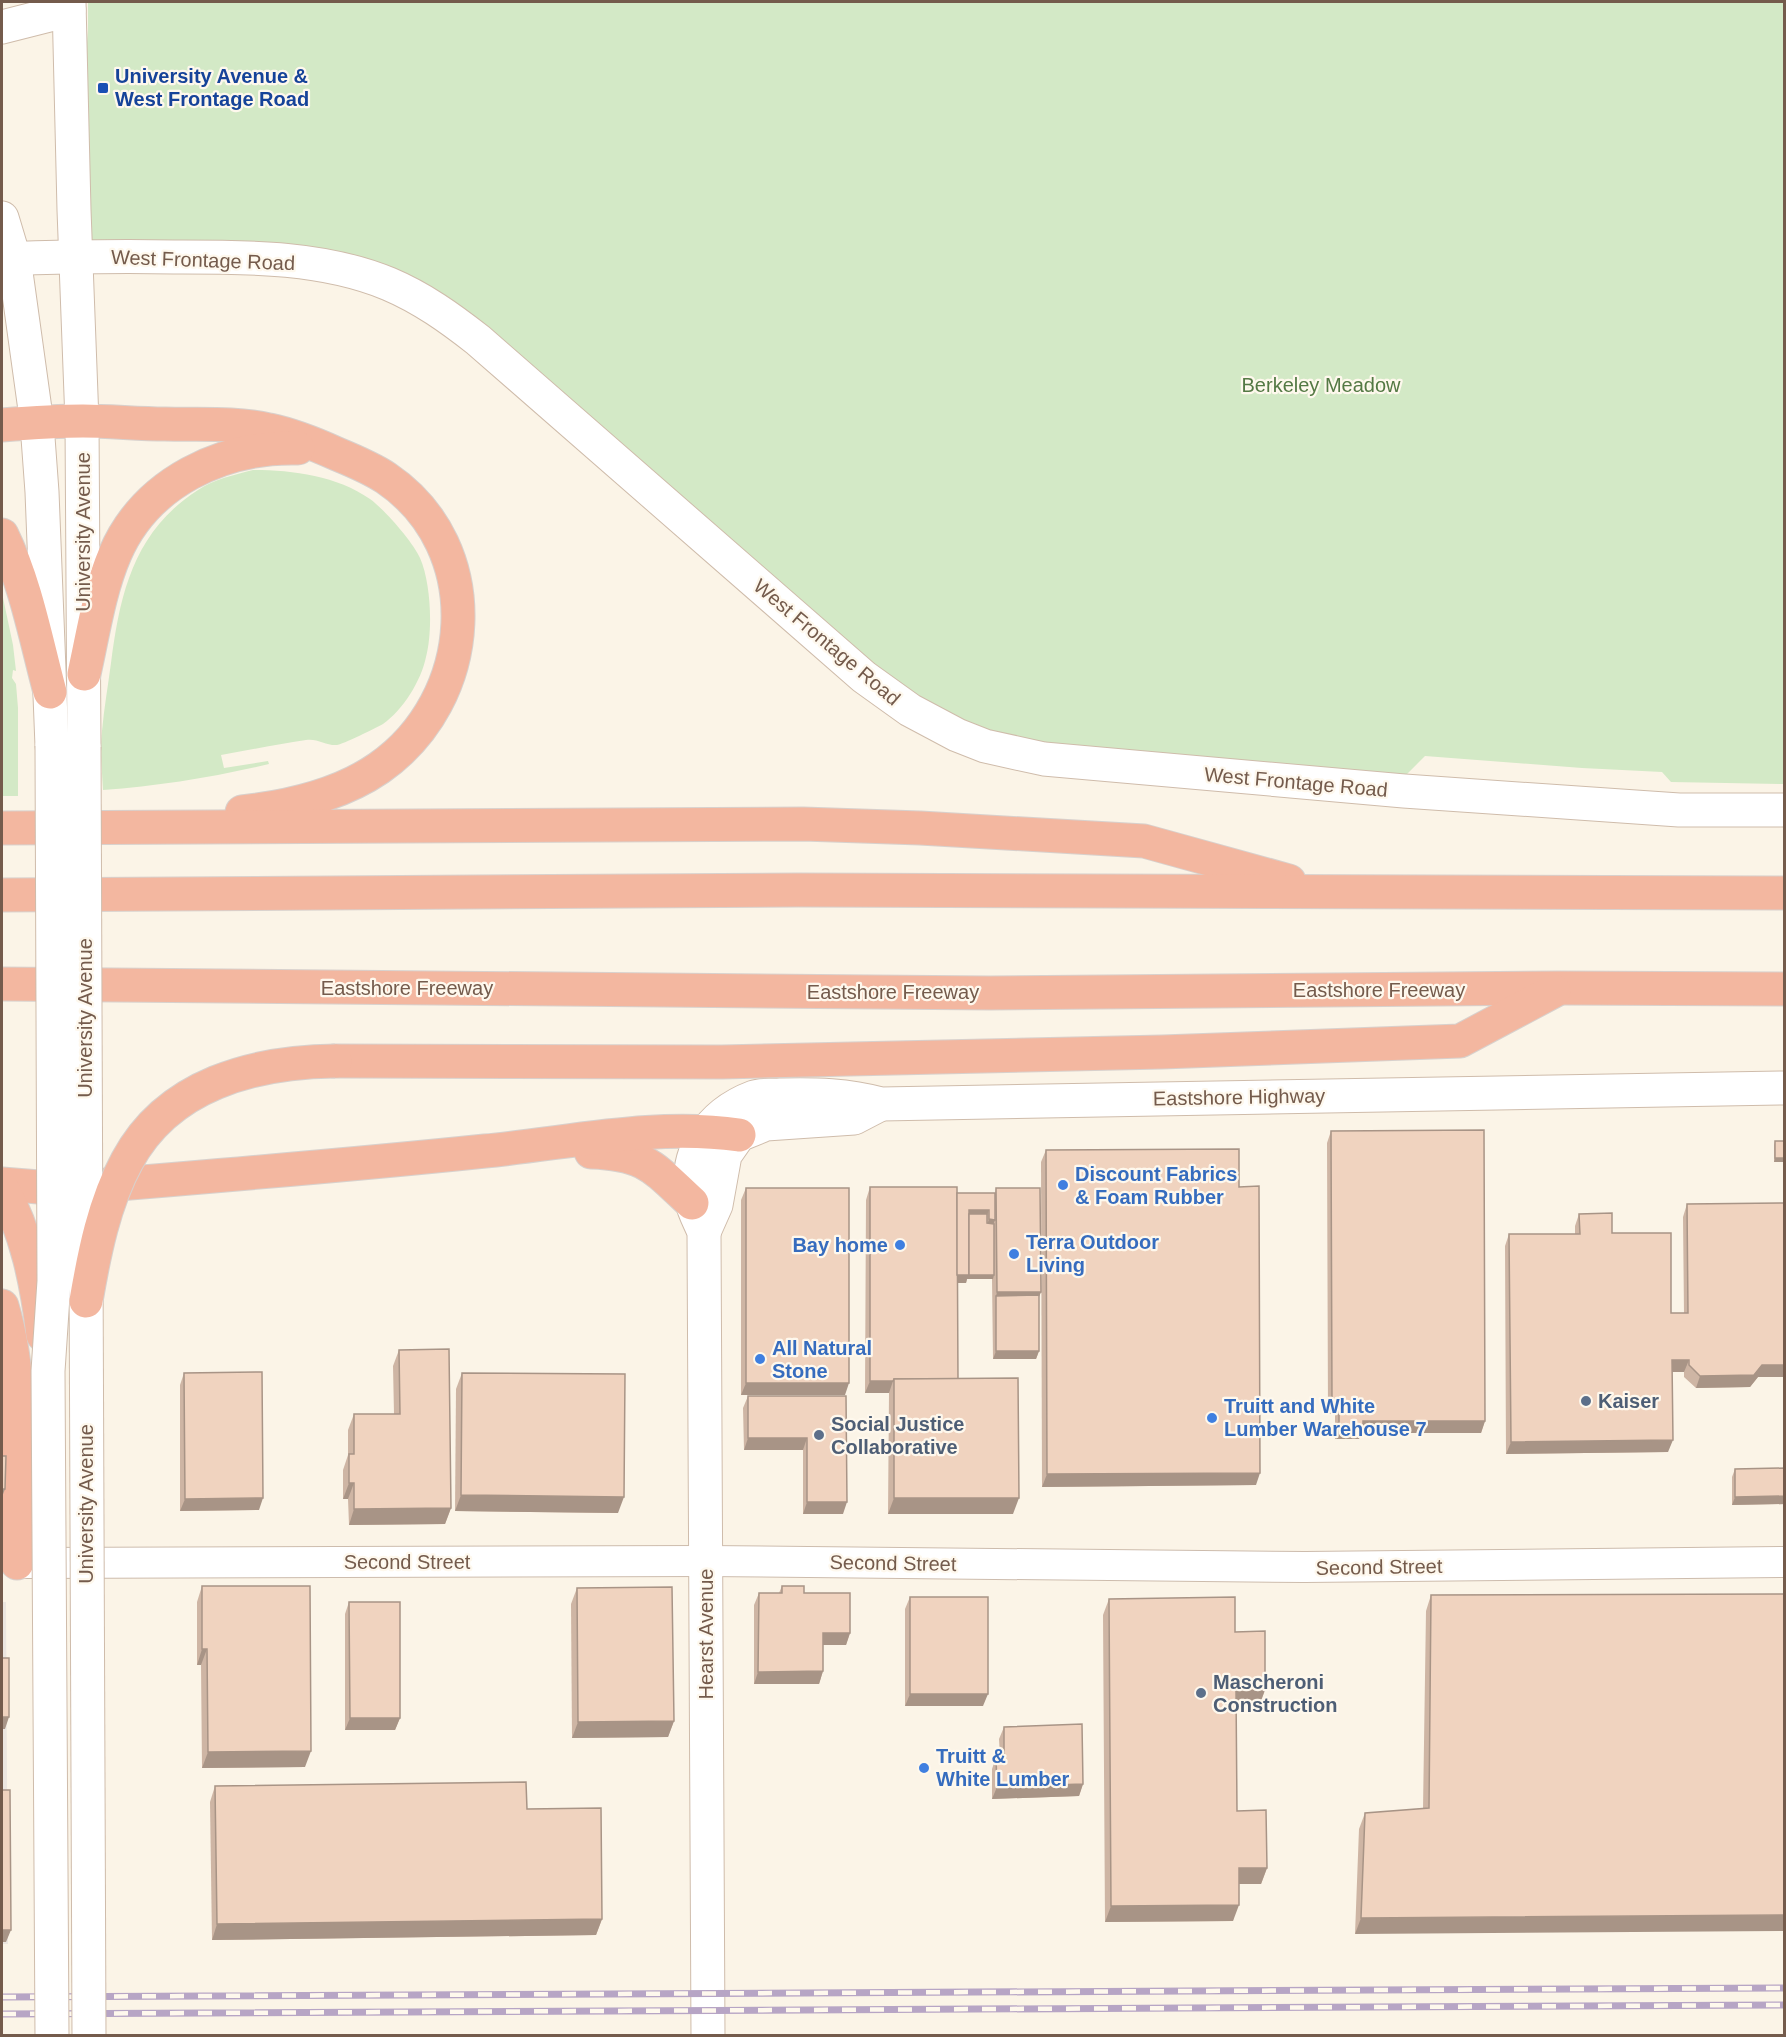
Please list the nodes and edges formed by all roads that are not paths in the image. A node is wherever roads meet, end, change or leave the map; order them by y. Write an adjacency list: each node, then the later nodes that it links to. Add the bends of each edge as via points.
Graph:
1 (69, 6): 2 (street); 4 (street, University Avenue)
2 (2, 27)
3 (2, 218): 5 (street, University Avenue)
4 (76, 256): 5 (street, West Frontage Road); 6 (street, University Avenue); 13 (street, West Frontage Road, via 277,260 366,276 417,298 462,327 521,376 864,677 935,724 985,746 1081,764 1381,789 1678,810)
5 (8, 258): 7 (street, University Avenue)
6 (82, 421): 7 (highway); 9 (highway, via 267,429); 11 (street, University Avenue)
7 (37, 424): 8 (highway); 12 (street, University Avenue)
8 (2, 425)
9 (339, 455): 11 (highway, via 284,448 249,451 194,470 158,495 125,534 115,554); 15 (highway, via 371,469 399,488 432,527 447,557 458,602 456,644 450,672 429,717 405,746 378,769 347,786 255,811)
10 (2, 535): 12 (highway, via 22,587)
11 (84, 674): 29 (street, University Avenue, bridge)
12 (50, 692): 31 (street, University Avenue, bridge, via 54,1281)
13 (1785, 810)
14 (2, 828): 15 (highway)
15 (109, 828): 16 (highway, via 803,824 920,828 1144,841)
16 (1331, 893): 17 (highway); 18 (highway, via 786,890)
17 (1785, 894)
18 (2, 895)
19 (2, 984): 20 (highway, Eastshore Freeway, via 967,993)
20 (1558, 988): 21 (highway, Eastshore Freeway); 29 (highway, bridge, via 1460,1041 733,1062 335,1060 247,1071 192,1093 161,1116 137,1144 119,1176 107,1211)
21 (1785, 989)
22 (1785, 1088): 23 (street, Eastshore Highway)
23 (881, 1104): 24 (street, Eastshore Highway, via 854,1097 756,1096 723,1113); 25 (street, via 854,1118 766,1124)
24 (707, 1131): 25 (highway); 26 (highway, via 595,1137); 28 (street, Hearst Avenue, via 694,1154 691,1183)
25 (739, 1135): 28 (street, Hearst Avenue, via 725,1155 717,1205)
26 (487, 1151): 27 (highway, via 82,1187); 28 (highway, via 577,1151 635,1158 656,1169)
27 (2, 1186): 31 (highway, bridge, via 27,1247)
28 (698, 1217): 32 (street, Hearst Avenue)
29 (86, 1301): 36 (street, University Avenue, bridge)
30 (2, 1306): 34 (highway, via 16,1388)
31 (48, 1371): 35 (street, University Avenue, bridge)
32 (706, 1561): 33 (street, Second Street, via 1305,1568); 34 (street, Second Street); 37 (street, Hearst Avenue)
33 (1785, 1562)
34 (9, 1563)
35 (52, 2036)
36 (89, 2036)
37 (708, 2036)

